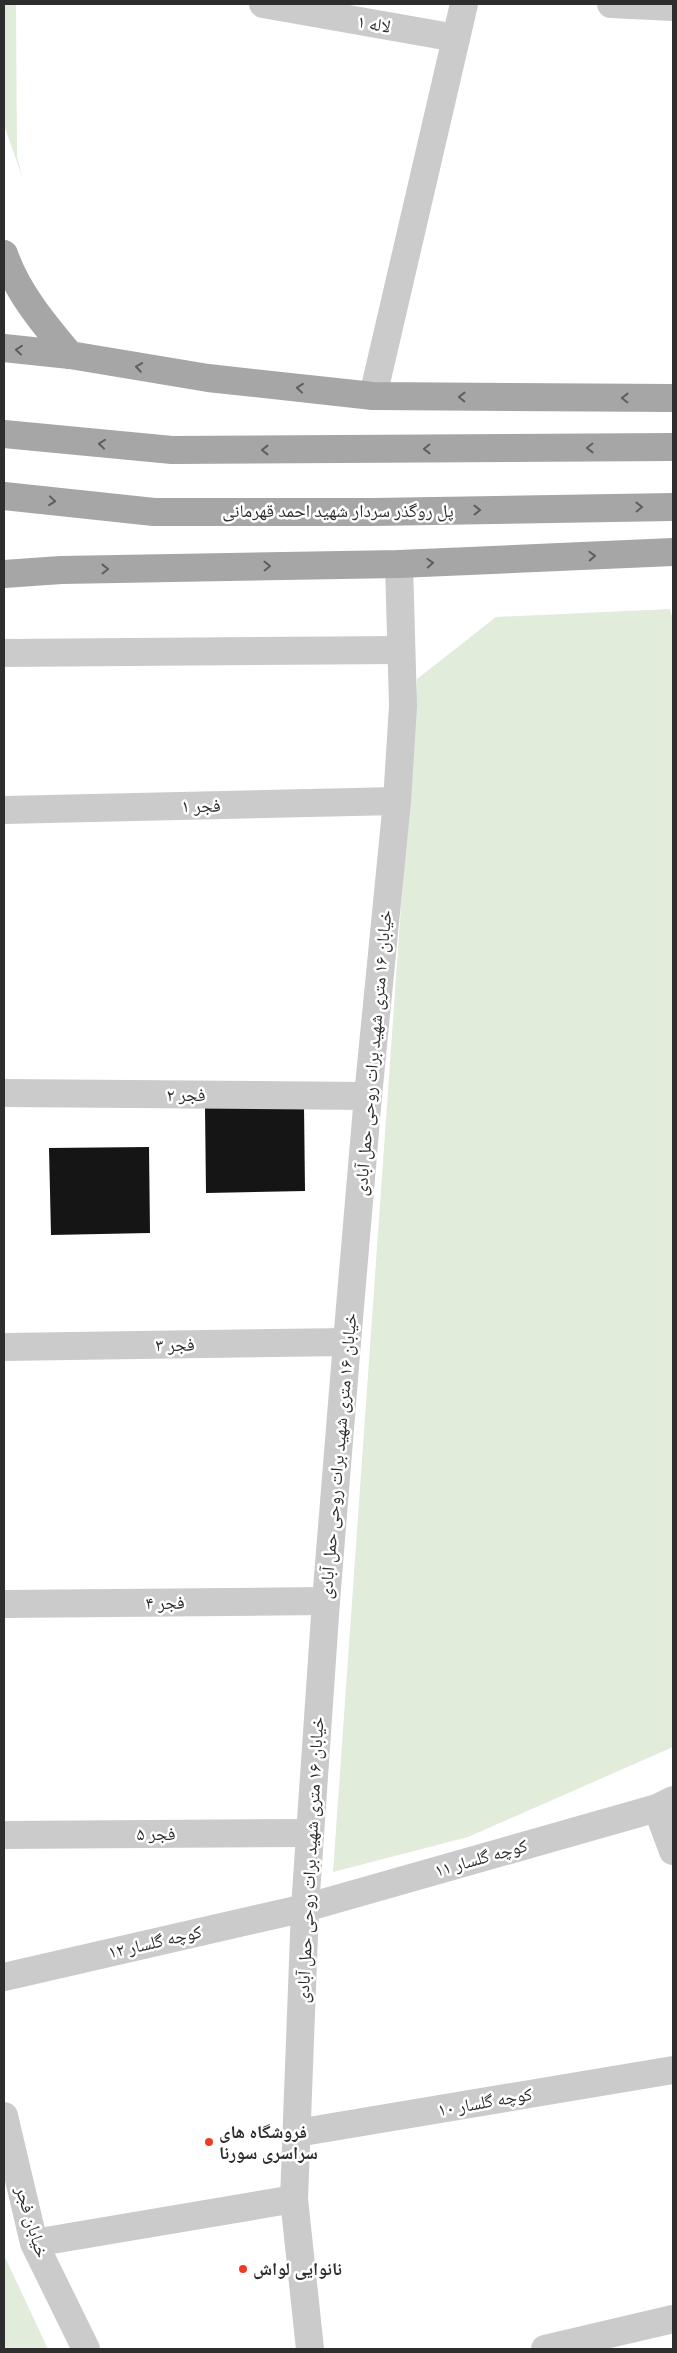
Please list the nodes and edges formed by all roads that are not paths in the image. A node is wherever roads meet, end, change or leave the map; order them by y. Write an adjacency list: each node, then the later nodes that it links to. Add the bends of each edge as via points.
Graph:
1 (263, 4): 5 (street, لاله ۱)
2 (464, 4): 5 (street)
3 (611, 4): 4 (street)
4 (673, 6)
5 (456, 38): 9 (street)
6 (4, 254): 8 (main road, via 34,310)
7 (4, 348): 8 (main road, one-way to 7)
8 (70, 355): 9 (main road, one-way to 8, via 208,378)
9 (373, 396): 10 (main road, one-way to 9)
10 (673, 398)
11 (4, 434): 12 (main road, one-way to 11, via 172,450)
12 (673, 447)
13 (4, 496): 14 (main road, پل روگذر سردار شهید احمد قهرمانی, one-way to 14, via 154,512)
14 (673, 507)
15 (673, 552): 17 (main road, one-way to 15)
16 (4, 556): 18 (main road)
17 (399, 564): 18 (main road, one-way to 17); 20 (street, خیابان ۱۶ متری شهید برات روحی حمل آبادی)
18 (61, 570): 19 (main road)
19 (4, 574)
20 (401, 650): 21 (street); 22 (street, خیابان ۱۶ متری شهید برات روحی حمل آبادی, via 403,706)
21 (4, 653)
22 (397, 801): 23 (street, فجر ۱); 25 (street, خیابان ۱۶ متری شهید برات روحی حمل آبادی)
23 (4, 810)
24 (4, 1093): 25 (street, فجر ۲)
25 (368, 1096): 26 (street, خیابان ۱۶ متری شهید برات روحی حمل آبادی)
26 (347, 1342): 27 (street, فجر ۳); 28 (street, خیابان ۱۶ متری شهید برات روحی حمل آبادی)
27 (4, 1347)
28 (326, 1601): 29 (street, فجر ۴); 31 (street, خیابان ۱۶ متری شهید برات روحی حمل آبادی)
29 (4, 1604)
30 (665, 1804): 33 (street); 34 (street, کوچه گلسار ۱۱)
31 (309, 1834): 32 (street, فجر ۵); 34 (street, خیابان ۱۶ متری شهید برات روحی حمل آبادی)
32 (4, 1835)
33 (673, 1852)
34 (305, 1908): 35 (street, کوچه گلسار ۱۲); 38 (street, خیابان ۱۶ متری شهید برات روحی حمل آبادی)
35 (4, 1977)
36 (673, 2070): 38 (street, کوچه گلسار ۱۰)
37 (4, 2116): 40 (street, خیابان فجر)
38 (297, 2133): 39 (street, خیابان ۱۶ متری شهید برات روحی حمل آبادی)
39 (294, 2199): 40 (street); 43 (street, خیابان ۱۶ متری شهید برات روحی حمل آبادی)
40 (34, 2243): 42 (street, خیابان فجر)
41 (673, 2319): 44 (street)
42 (86, 2349)
43 (310, 2349)
44 (545, 2349)

